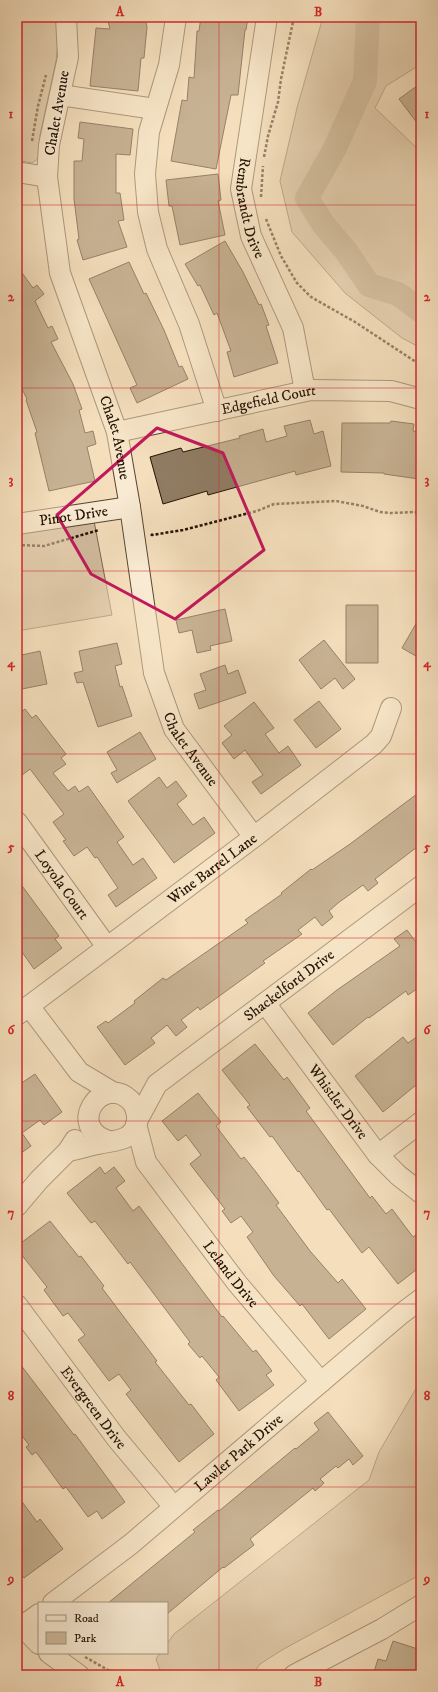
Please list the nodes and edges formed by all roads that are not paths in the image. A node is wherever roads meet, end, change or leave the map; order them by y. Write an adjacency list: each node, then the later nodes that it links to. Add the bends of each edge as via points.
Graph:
1 (66, 17): 4 (street, Chalet Avenue, via 68,57)
2 (176, 17): 5 (street, via 169,65)
3 (267, 17): 8 (street, Rembrandt Drive, via 241,189 251,236 293,328)
4 (60, 95): 5 (street); 7 (street, Chalet Avenue, via 49,144)
5 (155, 109): 10 (street, via 149,132 145,174 148,212 157,249 189,324)
6 (17, 172): 7 (street)
7 (47, 176): 11 (street, Chalet Avenue, via 60,273)
8 (305, 391): 9 (street, Edgefield Court, via 391,391); 10 (street, Edgefield Court)
9 (421, 399)
10 (217, 411): 11 (street, Edgefield Court)
11 (117, 432): 12 (street, Chalet Avenue)
12 (130, 507): 13 (street, Pinot Drive); 16 (street, Chalet Avenue, via 154,673 174,729)
13 (17, 524)
14 (391, 708): 16 (street, Wine Barrel Lane, via 380,736 374,744)
15 (17, 822): 18 (street, Loyola Court)
16 (254, 837): 18 (street, Wine Barrel Lane)
17 (421, 886): 19 (street, Shackelford Drive)
18 (107, 947): 20 (street, Wine Barrel Lane)
19 (265, 1003): 22 (street, Shackelford Drive); 29 (street, Whistler Drive)
20 (23, 1011): 21 (street)
21 (79, 1072): 23 (street); 24 (street)
22 (158, 1084): 23 (street, Shackelford Drive); 26 (street, Shackelford Drive)
23 (115, 1093): 24 (street, via 98,1097); 26 (street, via 127,1097 132,1103 137,1113)
24 (89, 1112): 27 (street, via 88,1121 92,1131 100,1138); 28 (street)
25 (421, 1122): 29 (street)
26 (136, 1123): 27 (street, via 134,1130 126,1138); 30 (street, Leland Drive)
27 (111, 1142): 28 (street); 30 (street, Leland Drive)
28 (68, 1151): 32 (street)
29 (378, 1155): 31 (street, Whistler Drive)
30 (146, 1162): 35 (street, Leland Drive, via 237,1283)
31 (421, 1193)
32 (17, 1206)
33 (421, 1299): 35 (street, Lawler Park Drive)
34 (17, 1305): 36 (street, Evergreen Drive, via 118,1439)
35 (321, 1382): 36 (street, Lawler Park Drive)
36 (174, 1507): 37 (street, Lawler Park Drive)
37 (54, 1602)
38 (421, 1605): 44 (street, via 382,1629)
39 (38, 1615): 40 (street)
40 (18, 1626): 41 (street)
41 (38, 1643)
42 (50, 1654): 43 (street)
43 (78, 1675)
44 (294, 1675)

